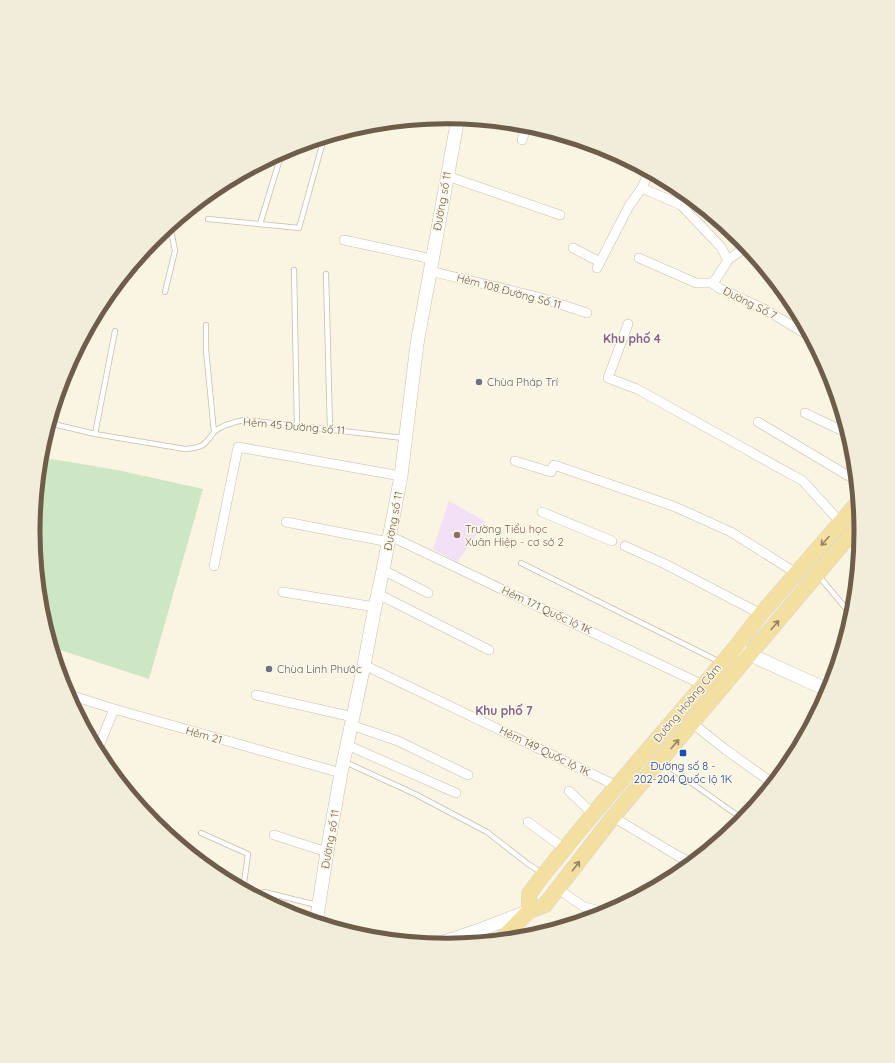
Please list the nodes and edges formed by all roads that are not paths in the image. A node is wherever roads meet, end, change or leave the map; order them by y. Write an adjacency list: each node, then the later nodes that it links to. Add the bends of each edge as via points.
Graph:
1 (457, 124): 6 (main road, Đường số 11)
2 (525, 132): 3 (street)
3 (522, 140)
4 (322, 144): 11 (lane, via 299,228)
5 (279, 161): 11 (lane)
6 (447, 176): 9 (street); 18 (main road, Đường số 11)
7 (646, 176): 8 (street)
8 (642, 188): 14 (street, via 629,206 599,265); 17 (street, via 681,205 720,247)
9 (560, 214)
10 (208, 219): 11 (lane)
11 (260, 224)
12 (170, 233): 22 (lane, via 175,250)
13 (344, 240): 18 (street, Hẻm 108 Đường Số 11)
14 (573, 248)
15 (742, 250): 17 (street, Đường Số 7)
16 (639, 258): 21 (street, via 696,283)
17 (728, 260): 21 (street, Đường Số 7)
18 (431, 265): 23 (street, Hẻm 108 Đường Số 11); 36 (main road, Đường số 11, via 417,344)
19 (294, 270): 31 (lane)
20 (326, 274): 32 (lane)
21 (712, 283): 27 (street, Đường Số 7)
22 (165, 292)
23 (587, 313)
24 (628, 324): 43 (street, via 608,378 637,388 803,481)
25 (206, 325): 34 (lane)
26 (115, 331): 35 (lane)
27 (802, 332)
28 (805, 413): 33 (street)
29 (758, 422): 39 (street)
30 (54, 425): 35 (lane, Hẻm 45 Đường số 11)
31 (297, 426): 32 (lane, Hẻm 45 Đường số 11); 34 (lane, Hẻm 45 Đường số 11, via 244,420 233,422)
32 (330, 429): 36 (lane, Hẻm 45 Đường số 11)
33 (842, 431)
34 (214, 432): 35 (lane, Hẻm 45 Đường số 11, via 206,443 197,448 185,449)
35 (95, 434)
36 (406, 438): 38 (main road, Đường số 11)
37 (515, 461): 51 (street, via 552,472 554,465 673,506 731,532)
38 (401, 476): 45 (main road, Đường số 11); 49 (street, via 238,447)
39 (852, 477)
40 (854, 507): 43 (main road, Đường Hoàng Cầm)
41 (542, 512): 46 (street)
42 (286, 522): 45 (street, Hẻm 171 Quốc lộ 1K)
43 (841, 523): 51 (main road, Đường Hoàng Cầm, one-way to 51)
44 (855, 529): 52 (main road, Đường Hoàng Cầm)
45 (390, 539): 50 (main road, Đường số 11); 64 (street, Hẻm 171 Quốc lộ 1K)
46 (612, 541)
47 (624, 546): 58 (street, via 665,564)
48 (521, 562): 62 (lane)
49 (214, 566)
50 (383, 570): 54 (street); 55 (main road, Đường số 11)
51 (796, 572): 58 (main road, Đường Hoàng Cầm)
52 (817, 574): 57 (lane); 61 (main road, Đường Hoàng Cầm, one-way to 52)
53 (283, 592): 56 (street)
54 (428, 593)
55 (378, 594): 56 (main road, Đường số 11); 60 (street)
56 (375, 607): 63 (main road, Đường số 11)
57 (847, 610)
58 (761, 614): 59 (main road, Đường Hoàng Cầm)
59 (735, 648): 61 (main road); 62 (main road, Đường Hoàng Cầm)
60 (489, 650)
61 (749, 655): 65 (main road); 70 (main road, Đường Hoàng Cầm)
62 (722, 662): 64 (main road, Đường Hoàng Cầm)
63 (364, 665): 69 (main road, Đường số 11); 77 (street, Hẻm 149 Quốc lộ 1K)
64 (703, 685): 77 (main road, Đường Hoàng Cầm)
65 (824, 687)
66 (256, 695): 69 (street)
67 (75, 697): 68 (street, Hẻm 21)
68 (114, 709): 71 (street); 74 (street, Hẻm 21)
69 (352, 721): 72 (main road, Đường số 11); 75 (street)
70 (692, 723): 73 (main road, Đường Hoàng Cầm, one-way to 70); 76 (street)
71 (100, 743)
72 (347, 745): 74 (main road, Đường số 11); 79 (street)
73 (661, 761): 81 (main road, Đường Hoàng Cầm); 82 (lane)
74 (343, 767): 87 (main road, Đường số 11); 89 (lane, via 415,794 487,832)
75 (468, 775)
76 (770, 781)
77 (617, 786): 80 (main road, Đường Hoàng Cầm)
78 (569, 791): 80 (street)
79 (456, 793)
80 (593, 814): 86 (main road, Đường Hoàng Cầm)
81 (613, 817): 88 (street); 91 (main road, Đường Hoàng Cầm, one-way to 81)
82 (739, 817)
83 (528, 822): 86 (street)
84 (201, 833): 90 (lane, via 248,854)
85 (274, 835): 87 (street)
86 (565, 849): 89 (main road, Đường Hoàng Cầm)
87 (327, 852): 93 (main road, Đường số 11)
88 (688, 861)
89 (544, 874): 95 (main road, Đường Hoàng Cầm, via 529,894)
90 (244, 884)
91 (558, 890): 94 (street, via 584,907); 95 (main road, Đường Hoàng Cầm, via 545,905)
92 (264, 892): 93 (lane)
93 (319, 906): 96 (main road, Đường số 11)
94 (597, 910)
95 (529, 911): 97 (main road, Đường Hoàng Cầm); 98 (main road)
96 (317, 917)
97 (506, 935)
98 (458, 939)

